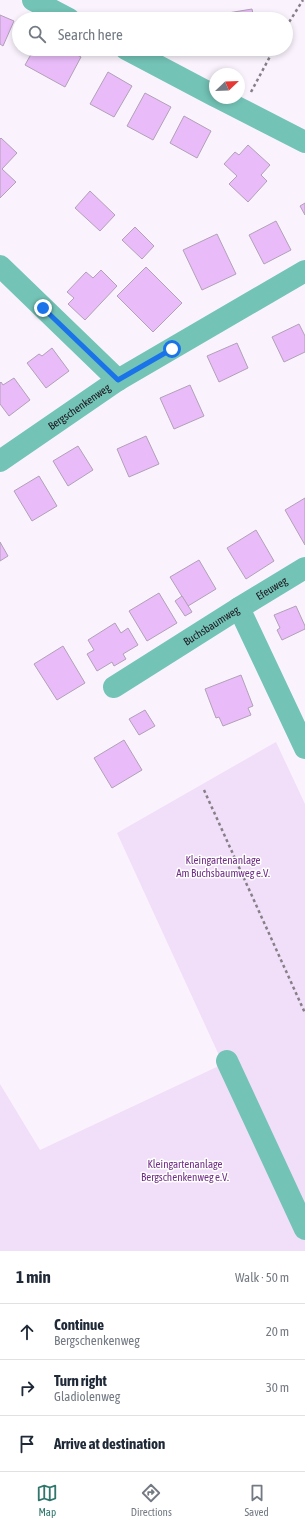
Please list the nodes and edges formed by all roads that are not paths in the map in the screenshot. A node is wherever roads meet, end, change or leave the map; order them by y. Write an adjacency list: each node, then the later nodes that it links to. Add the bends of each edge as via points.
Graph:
1 (33, 0): 2 (street)
2 (56, 12)
3 (139, 56): 4 (street)
4 (209, 93)
5 (230, 104): 6 (street)
6 (305, 142)
7 (0, 266): 9 (street)
8 (305, 271): 9 (street, Bergschenkenweg)
9 (118, 380): 10 (street, Bergschenkenweg)
10 (0, 461)
11 (305, 568): 12 (street, Efeuweg)
12 (239, 608): 13 (street, Buchsbaumweg); 14 (street, Buchsbaumweg)
13 (114, 687)
14 (305, 748)
15 (226, 1061): 16 (street)
16 (305, 1229)

